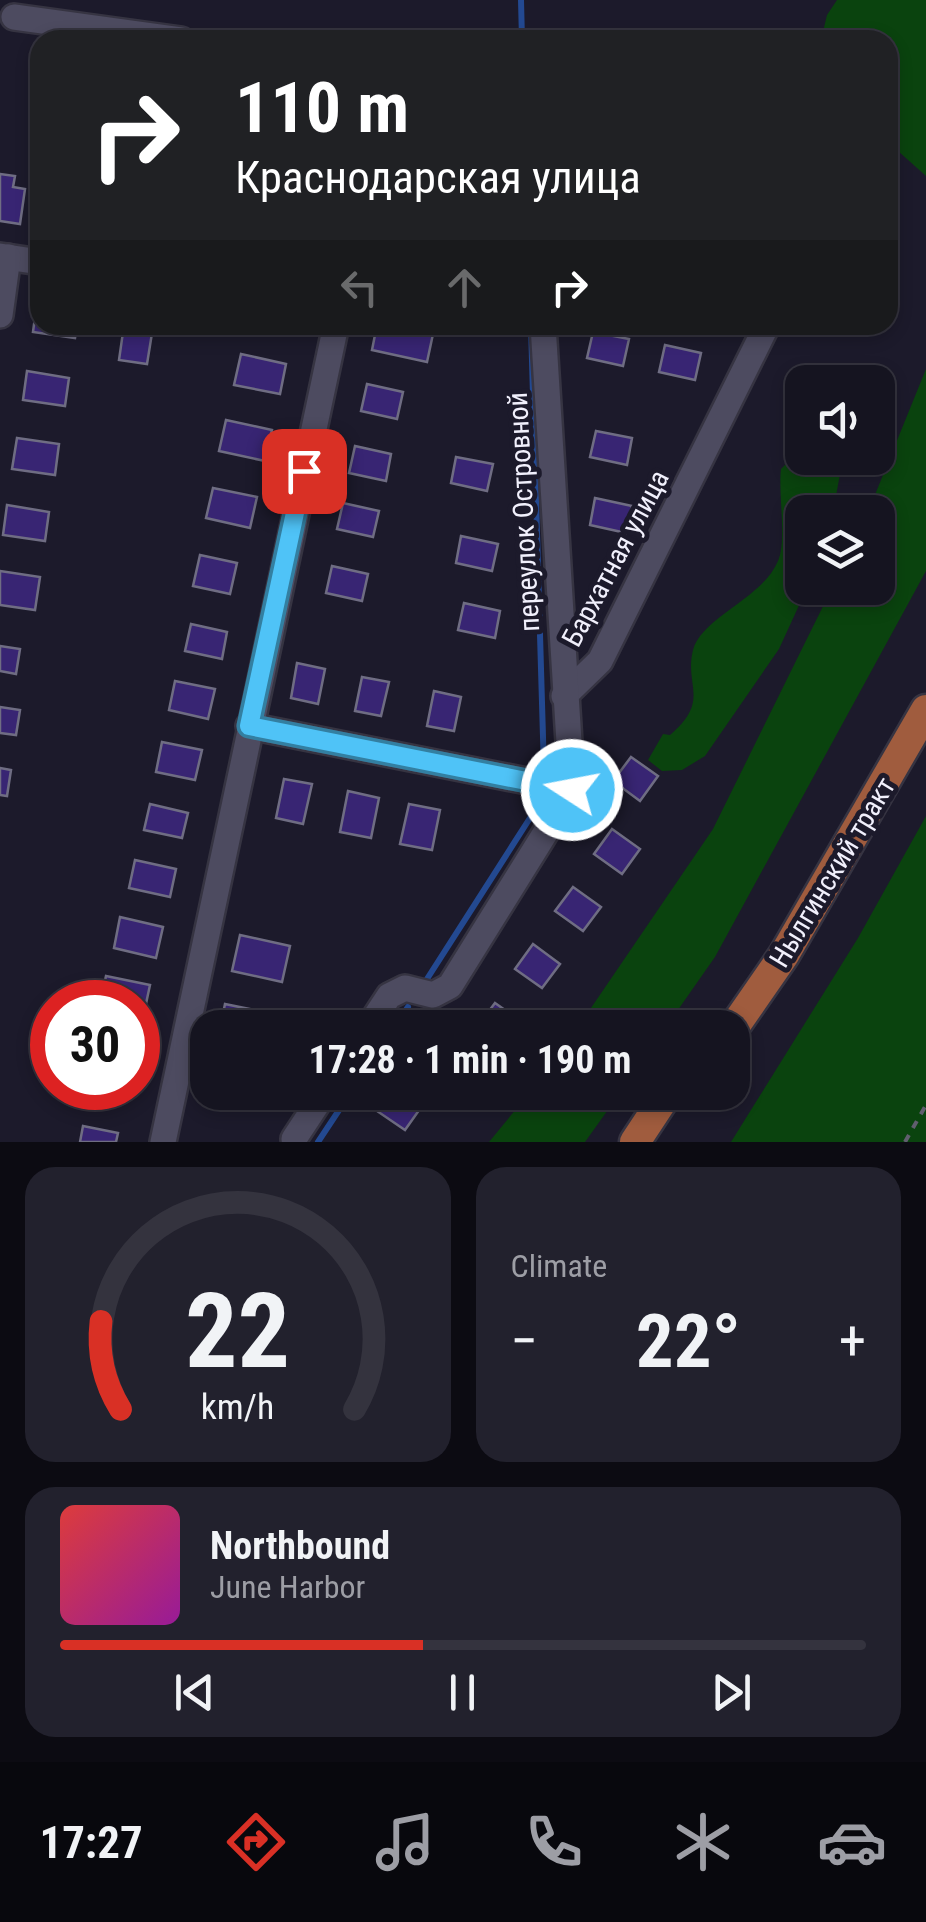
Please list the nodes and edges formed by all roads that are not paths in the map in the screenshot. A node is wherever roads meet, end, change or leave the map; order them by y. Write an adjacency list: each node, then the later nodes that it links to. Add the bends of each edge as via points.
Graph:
1 (14, 17): 2 (street)
2 (108, 30)
3 (4, 256): 4 (street); 5 (street)
4 (30, 260)
5 (0, 314)
6 (334, 335): 11 (street)
7 (544, 335): 9 (street, переулок Островной)
8 (762, 335): 9 (street, Бархатная улица, via 600,660)
9 (564, 696): 12 (street)
10 (926, 710): 13 (main road, Нылгинский тракт)
11 (249, 726): 12 (street); 21 (street)
12 (572, 790): 14 (street, via 450,986 433,995 405,988)
13 (754, 998): 15 (main road); 16 (main road, Нылгинский тракт)
14 (380, 1010)
15 (740, 1010)
16 (746, 1010)
17 (313, 1110): 20 (street)
18 (656, 1110): 22 (main road)
19 (679, 1110): 23 (main road)
20 (294, 1139)
21 (162, 1142)
22 (634, 1142)
23 (658, 1142)

